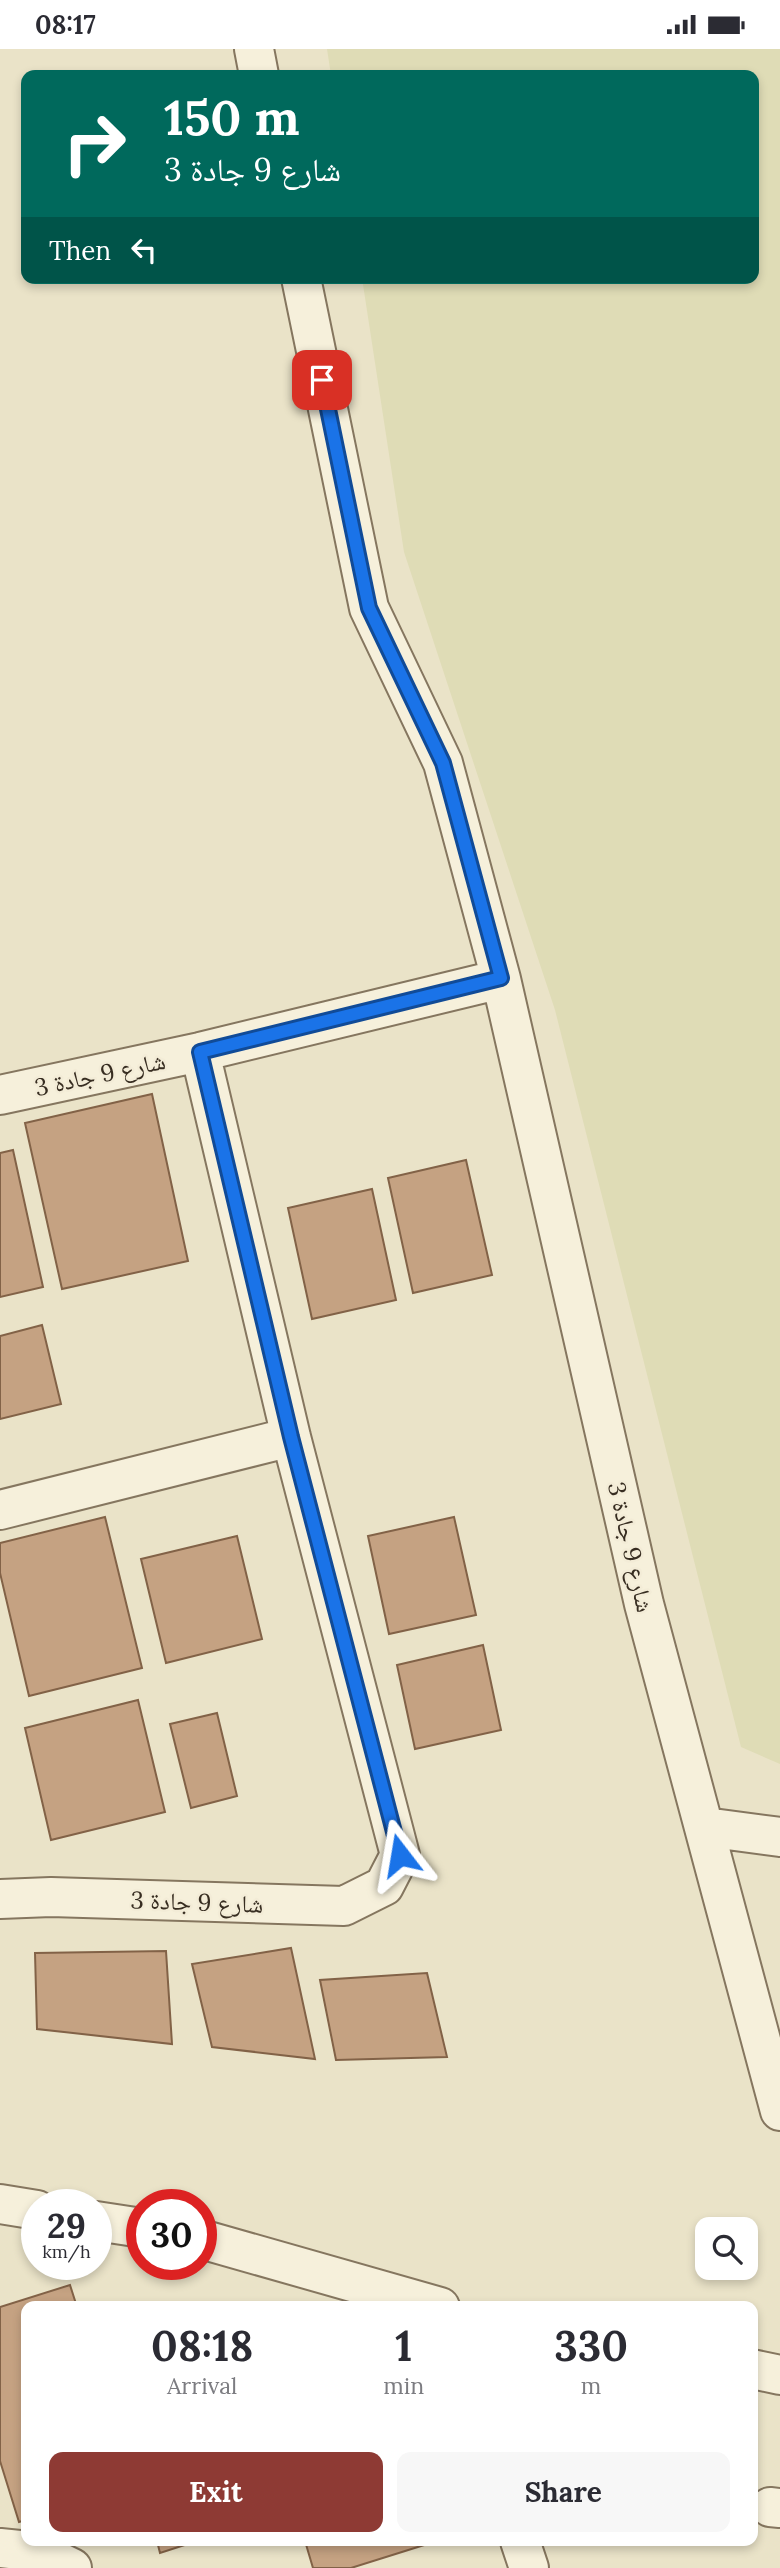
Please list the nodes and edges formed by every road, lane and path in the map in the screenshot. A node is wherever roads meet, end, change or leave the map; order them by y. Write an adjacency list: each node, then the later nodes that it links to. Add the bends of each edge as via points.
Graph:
1 (254, 49): 2 (street)
2 (259, 70)
3 (302, 284): 4 (street, شارع 9 جادة 3, via 369,608 443,763)
4 (501, 978): 5 (street, شارع 9 جادة 3); 9 (street, شارع 9 جادة 3, via 644,1604)
5 (200, 1052): 6 (street, شارع 9 جادة 3); 7 (street, شارع 9 جادة 3)
6 (0, 1095)
7 (291, 1437): 8 (street); 11 (street, شارع 9 جادة 3, via 400,1855 384,1886 344,1906)
8 (0, 1510)
9 (705, 1827): 10 (street); 12 (street, شارع 9 جادة 3)
10 (780, 1837)
11 (0, 1899)
12 (780, 2111)
13 (0, 2178): 14 (street)
14 (0, 2204): 15 (street)
15 (21, 2207)
16 (217, 2244): 17 (street)
17 (419, 2301)
18 (758, 2370): 19 (street)
19 (780, 2375)
20 (522, 2546): 23 (street)
21 (0, 2548): 22 (street, via 39,2552)
22 (72, 2568)
23 (529, 2568)

